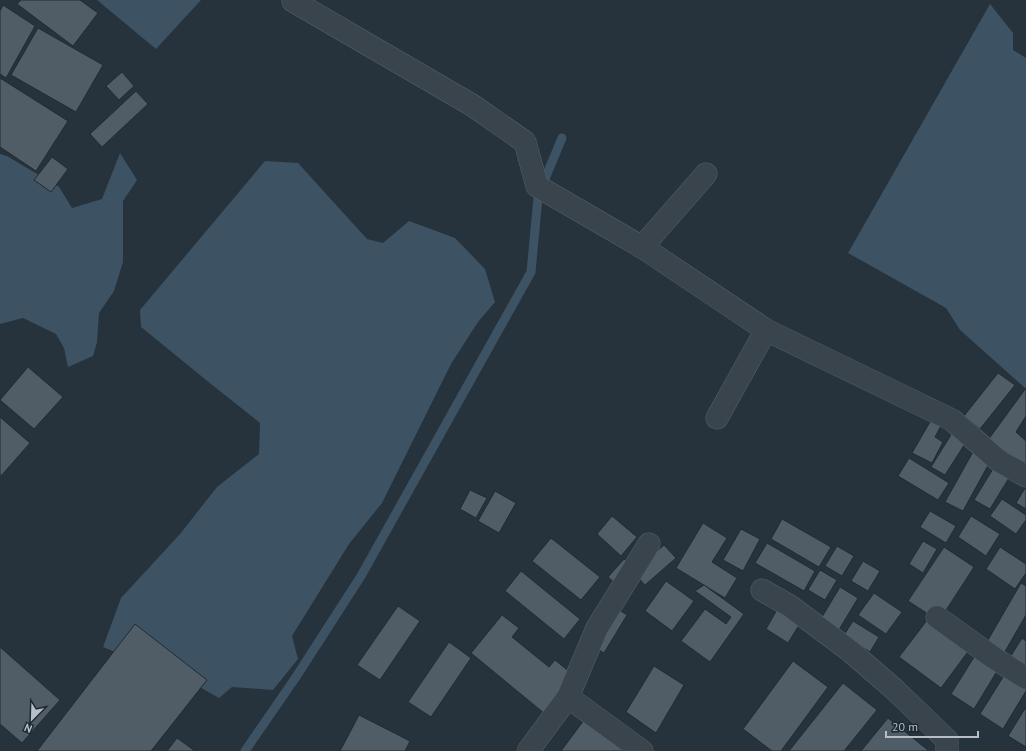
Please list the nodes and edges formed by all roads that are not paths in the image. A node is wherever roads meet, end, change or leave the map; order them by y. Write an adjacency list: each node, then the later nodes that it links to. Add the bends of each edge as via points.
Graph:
1 (293, 1): 3 (street, via 472,105 525,142 537,186)
2 (706, 174): 3 (street)
3 (642, 248): 4 (street)
4 (766, 330): 5 (street); 6 (street, via 952,420 1000,462)
5 (717, 418)
6 (1026, 476)
7 (648, 544): 11 (street, via 598,628)
8 (762, 590): 14 (street, via 790,606 850,651 894,689 947,740)
9 (937, 617): 10 (street)
10 (1026, 678)
11 (568, 697): 12 (street); 13 (street)
12 (528, 751)
13 (642, 751)
14 (947, 751)

